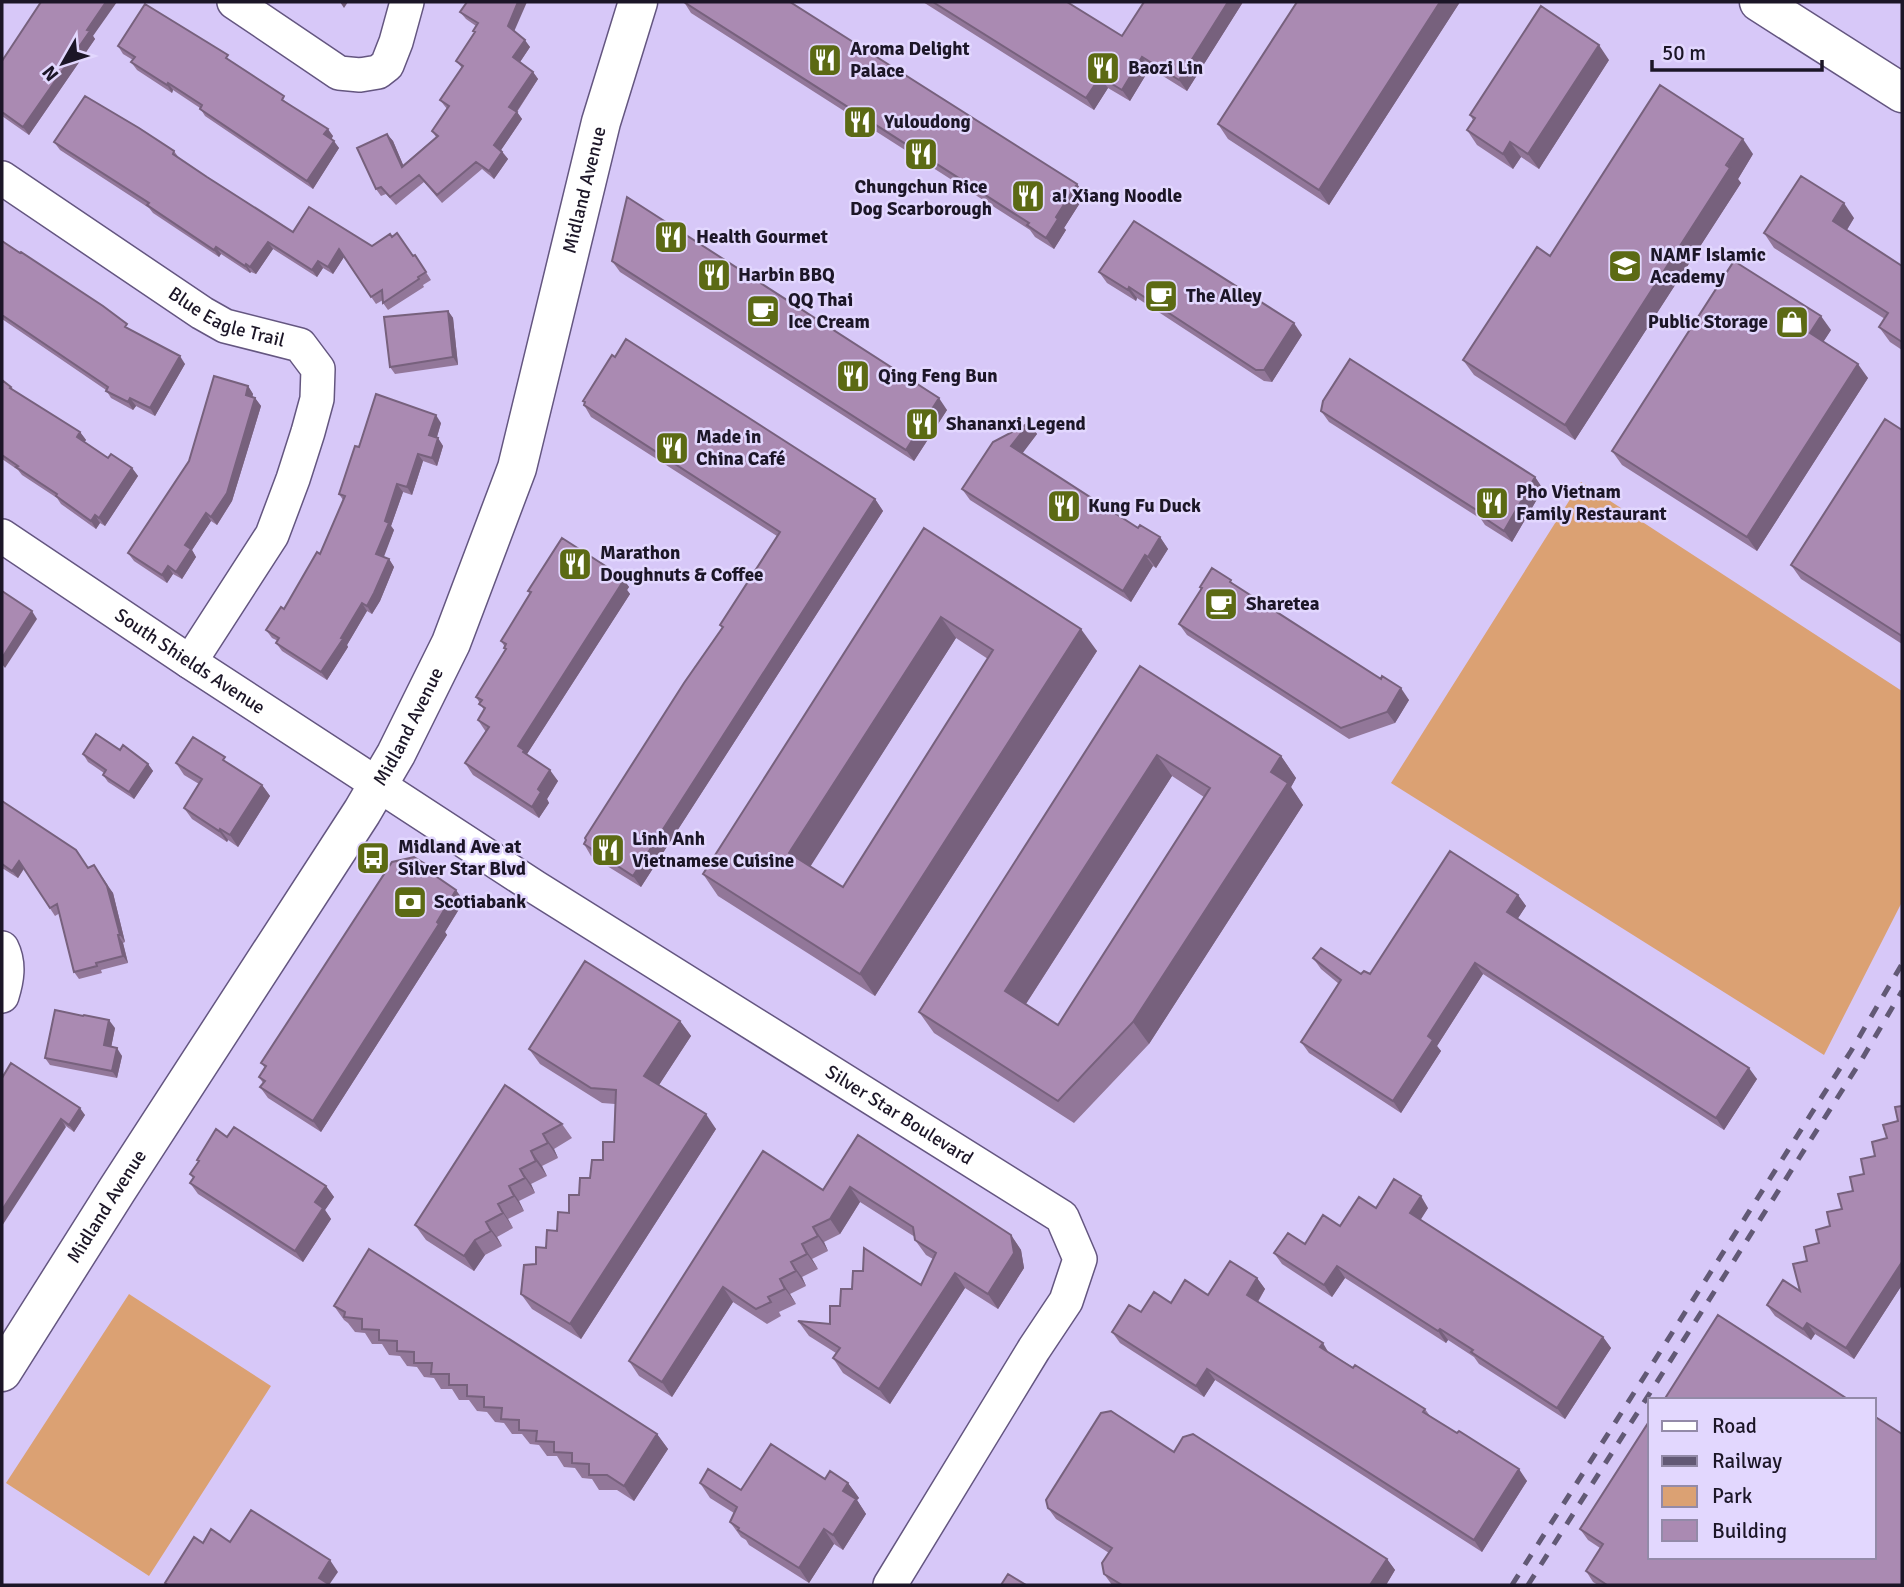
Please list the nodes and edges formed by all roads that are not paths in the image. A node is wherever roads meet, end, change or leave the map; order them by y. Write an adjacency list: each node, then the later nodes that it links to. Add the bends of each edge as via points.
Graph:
1 (234, 2): 2 (street, via 339,73 360,75 387,65)
2 (407, 2)
3 (638, 2): 9 (main road, Midland Avenue, via 601,122 517,468 451,643)
4 (1759, 2): 5 (main road)
5 (1902, 93)
6 (2, 178): 8 (street, Blue Eagle Trail, via 202,313 225,326 300,345 318,369 317,400 272,535)
7 (2, 536): 8 (street, South Shields Avenue)
8 (190, 662): 9 (street, South Shields Avenue)
9 (379, 784): 12 (main road, Midland Avenue); 13 (street, Silver Star Boulevard, via 556,901 1062,1217 1080,1258 1066,1301)
10 (2, 948): 11 (street, via 7,981)
11 (2, 996)
12 (2, 1372)
13 (890, 1585)

